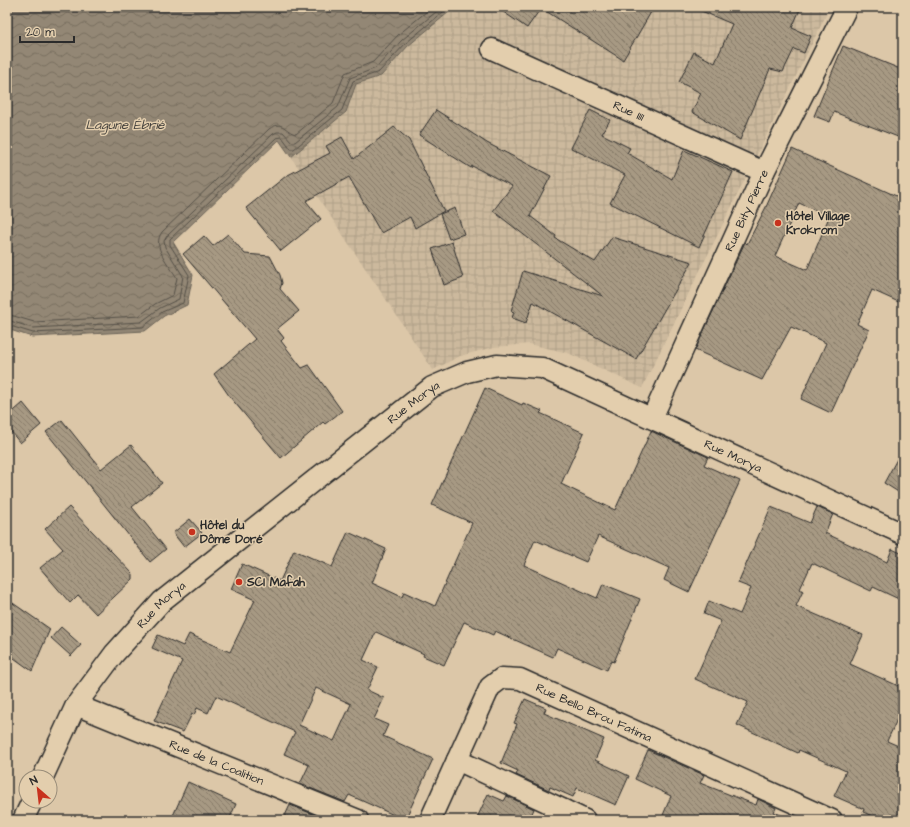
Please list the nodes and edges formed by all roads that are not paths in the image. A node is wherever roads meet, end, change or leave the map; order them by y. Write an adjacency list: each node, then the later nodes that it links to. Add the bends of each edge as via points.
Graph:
1 (847, 7): 3 (street, Rue Bity Pierre)
2 (492, 49): 3 (street, Rue I111)
3 (764, 172): 4 (street, Rue Bity Pierre)
4 (652, 418): 5 (street, Rue Morya); 6 (street, Rue Morya, via 542,368 497,365 467,372 432,387 162,600 114,654)
5 (903, 534)
6 (76, 705): 8 (street, Rue Morya); 12 (street, Rue de la Coalition)
7 (457, 760): 10 (street); 13 (street, Rue Bello Brou Fatima); 15 (street, Rue Bello Brou Fatima, via 490,687 502,678 520,679)
8 (47, 769)
9 (28, 809): 11 (street)
10 (558, 815): 14 (street)
11 (23, 820)
12 (358, 820)
13 (430, 820)
14 (585, 820)
15 (832, 820)

